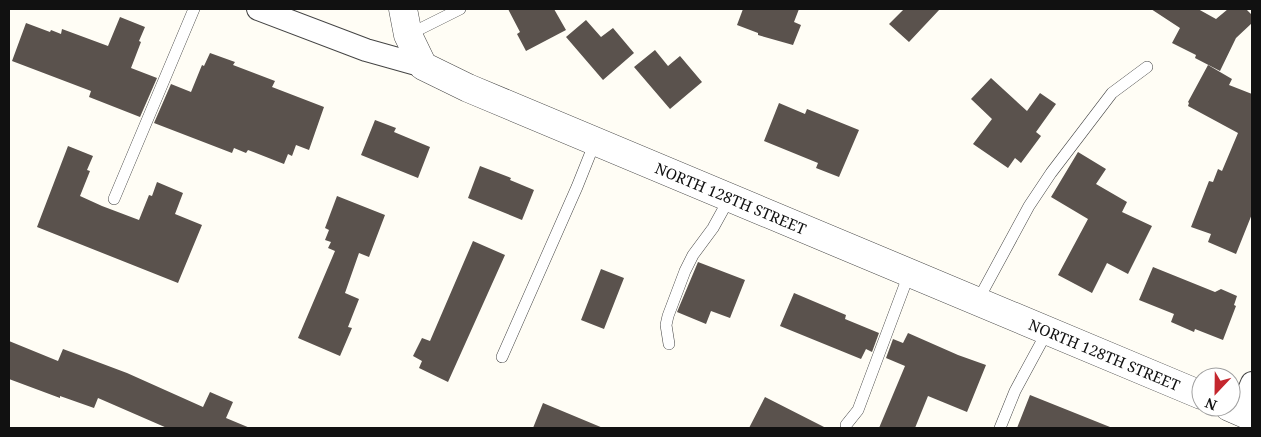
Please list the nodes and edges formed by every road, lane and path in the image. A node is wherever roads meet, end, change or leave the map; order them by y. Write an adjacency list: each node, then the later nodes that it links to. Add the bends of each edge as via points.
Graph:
1 (194, 9): 8 (lane)
2 (258, 9): 5 (street, NORTH 128TH STREET, via 366,50)
3 (460, 9): 4 (lane)
4 (406, 22): 5 (street)
5 (424, 66): 7 (street, NORTH 128TH STREET)
6 (1147, 67): 11 (lane, via 1112,93 1051,173 1029,206)
7 (595, 142): 9 (street, NORTH 128TH STREET); 14 (lane)
8 (114, 199)
9 (730, 199): 10 (street, NORTH 128TH STREET); 13 (lane, via 685,271 666,325)
10 (909, 274): 11 (street, NORTH 128TH STREET); 18 (lane, via 858,410)
11 (977, 302): 12 (street, NORTH 128TH STREET)
12 (1048, 330): 16 (street, NORTH 128TH STREET); 19 (lane, via 1015,391)
13 (669, 344)
14 (502, 357)
15 (1252, 384): 17 (street)
16 (1191, 391)
17 (1241, 411)
18 (846, 425)
19 (1000, 428)

